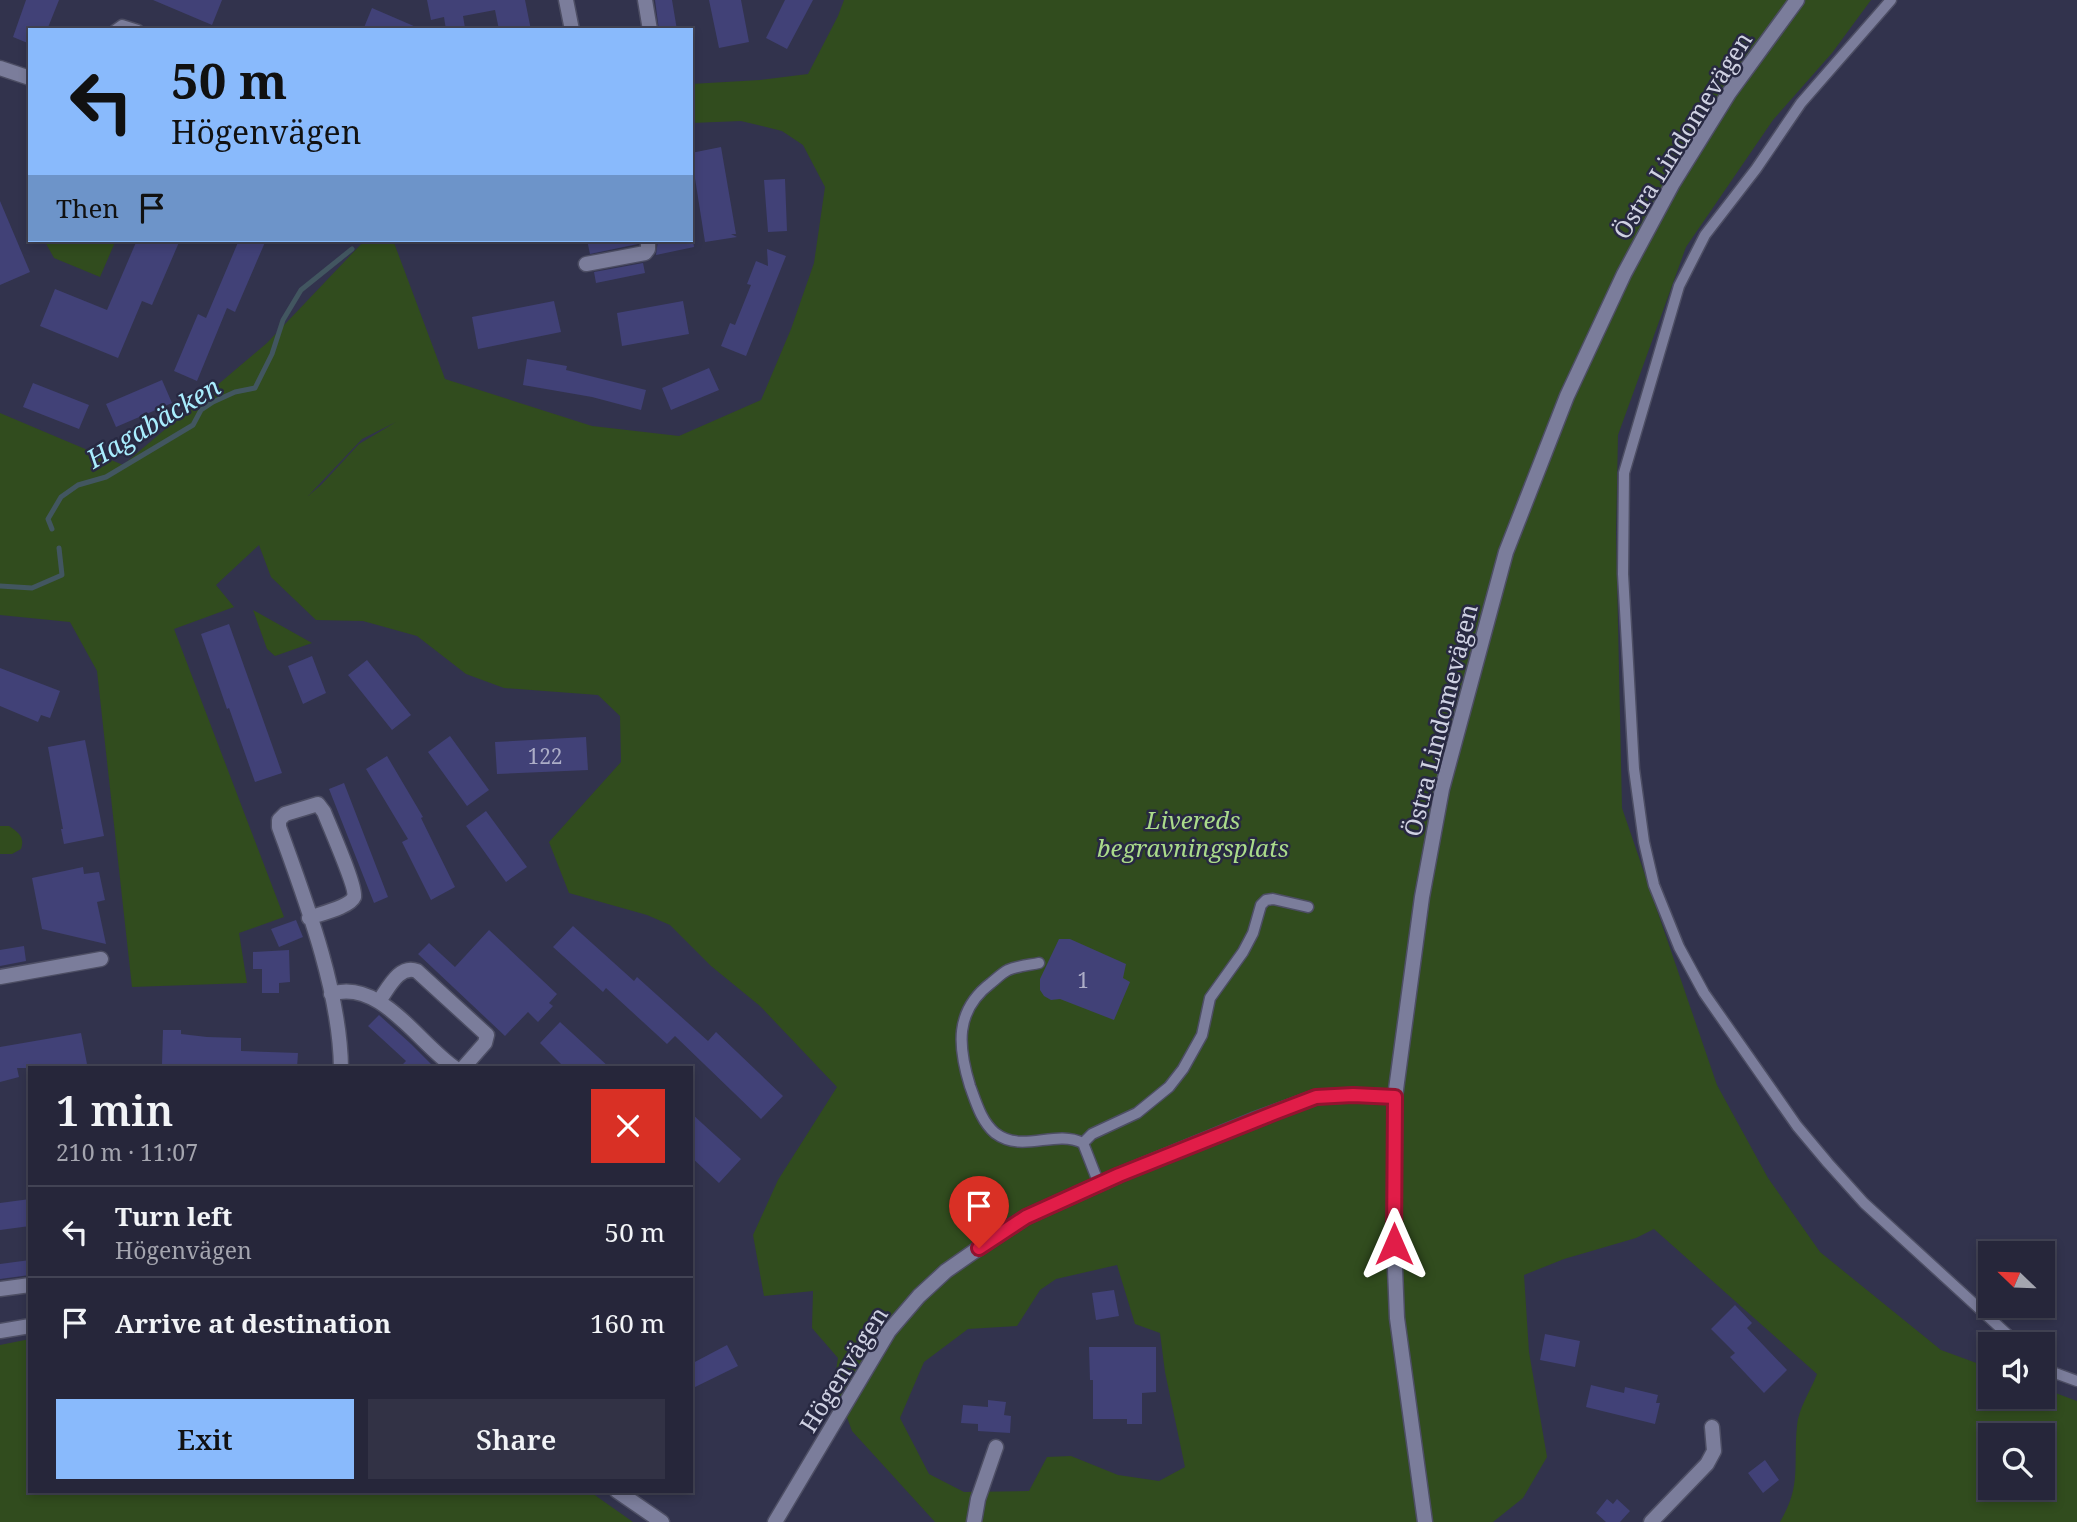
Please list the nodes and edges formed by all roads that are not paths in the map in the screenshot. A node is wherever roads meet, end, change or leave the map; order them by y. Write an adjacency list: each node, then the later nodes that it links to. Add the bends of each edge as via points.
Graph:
1 (566, 0): 5 (street)
2 (645, 0): 6 (street)
3 (1797, 0): 21 (street, Östra Lindomevägen, via 1729,93 1623,274 1567,396 1506,552 1442,789)
4 (1891, 0): 28 (lane, via 1801,103 1705,235 1679,286 1624,473 1623,575 1634,769 1654,885 1704,993 1828,1163 1864,1203)
5 (572, 28)
6 (650, 28)
7 (0, 68): 8 (street)
8 (28, 77)
9 (648, 242): 10 (street, via 645,253)
10 (586, 264)
11 (1308, 907): 22 (lane, via 1273,899 1261,905 1243,952 1210,998 1202,1035 1183,1069 1146,1106)
12 (309, 918): 12 (street, via 279,820 318,804 355,889 348,904); 16 (street)
13 (101, 958): 15 (street)
14 (1039, 963): 22 (lane, via 1008,970 972,1002 962,1029 962,1060 977,1107 996,1133 1021,1143 1058,1138)
15 (0, 976)
16 (331, 994): 17 (street, via 360,992); 18 (street)
17 (379, 1001): 19 (street); 20 (street, via 402,971 417,971 486,1035 485,1043)
18 (341, 1066)
19 (453, 1066)
20 (465, 1066)
21 (1395, 1097): 23 (street, Högenvägen, via 1316,1097); 37 (street, Östra Lindomevägen, via 1397,1318)
22 (1083, 1143): 23 (lane)
23 (1099, 1184): 35 (street, Högenvägen, via 1026,1217 946,1271 919,1296 889,1331)
24 (28, 1285): 25 (street)
25 (0, 1289)
26 (28, 1326): 27 (street)
27 (0, 1331)
28 (2005, 1332)
29 (2055, 1373): 30 (lane)
30 (2077, 1381)
31 (1713, 1427): 38 (street, via 1714,1451 1707,1464)
32 (996, 1447): 36 (street)
33 (620, 1493): 34 (street)
34 (662, 1522)
35 (775, 1522)
36 (974, 1522)
37 (1425, 1522)
38 (1651, 1522)

